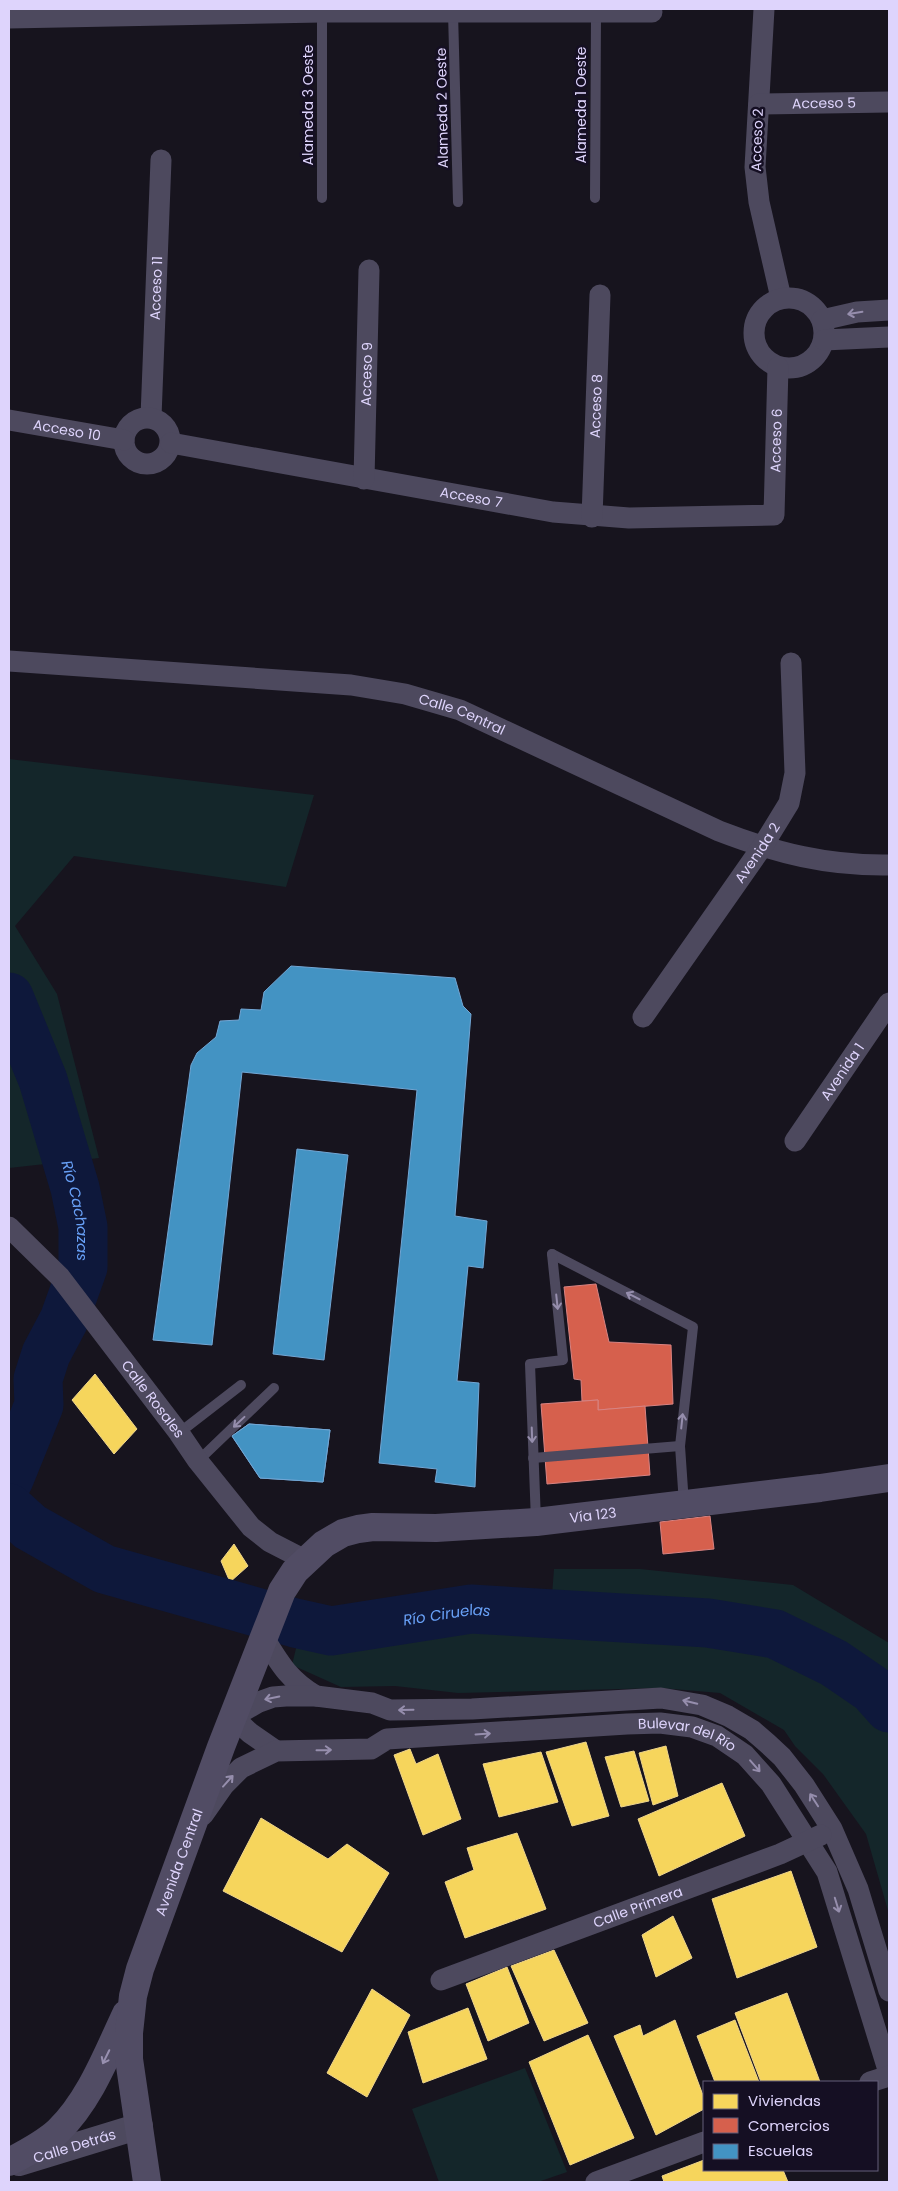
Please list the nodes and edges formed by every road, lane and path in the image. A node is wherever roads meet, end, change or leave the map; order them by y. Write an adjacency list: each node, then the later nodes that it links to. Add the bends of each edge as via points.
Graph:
1 (764, 9): 8 (street, Acceso 2)
2 (322, 12): 3 (street); 6 (street); 10 (lane, Alameda 3 Oeste)
3 (453, 12): 5 (street); 12 (lane, Alameda 2 Oeste)
4 (652, 12): 5 (street)
5 (596, 13): 11 (lane, Alameda 1 Oeste)
6 (9, 18)
7 (889, 102): 8 (street, Acceso 5)
8 (759, 104): 15 (street, Acceso 2, via 755,167 759,202)
9 (161, 160): 20 (street, Acceso 11)
10 (322, 198)
11 (595, 198)
12 (458, 202)
13 (369, 270): 24 (street, Acceso 9)
14 (600, 295): 26 (street, Acceso 8)
15 (781, 298): 17 (street, via 806,301 818,311); 19 (street, via 762,310 753,331 760,353)
16 (889, 310): 17 (street, one-way to 17, via 857,312)
17 (823, 330): 18 (street); 19 (street, via 819,351 806,363 789,368)
18 (889, 337)
19 (778, 367): 25 (street, Acceso 6)
20 (151, 417): 22 (street, via 136,420); 23 (street, via 164,423)
21 (9, 420): 22 (street, Acceso 10)
22 (124, 440): 23 (street, via 128,454 139,463 146,464 153,464 166,456)
23 (171, 443): 24 (street, Acceso 7)
24 (364, 478): 26 (street, Acceso 7)
25 (774, 515): 26 (street, Acceso 7)
26 (592, 517)
27 (9, 661): 29 (street, Calle Central, via 351,685 405,694 460,710)
28 (791, 663): 29 (street, Avenida 2, via 795,774 788,803)
29 (762, 848): 30 (street, Calle Central, via 843,864); 32 (street, Avenida 2)
30 (889, 865)
31 (889, 1003): 33 (street, Avenida 1)
32 (644, 1017)
33 (795, 1141)
34 (9, 1227): 37 (street, Calle Rosales, via 60,1278)
35 (241, 1385): 37 (lane)
36 (274, 1388): 40 (lane, one-way to 40)
37 (179, 1433): 40 (street, Calle Rosales)
38 (680, 1446): 39 (lane); 39 (lane, one-way to 39, via 693,1327 552,1254 563,1360 530,1364); 42 (lane)
39 (532, 1458): 43 (lane)
40 (198, 1461): 44 (street, Calle Rosales, via 250,1527 270,1542)
41 (889, 1478): 42 (main road, Vía 123)
42 (684, 1504): 43 (main road, Vía 123)
43 (536, 1522): 44 (main road, Vía 123, via 358,1529 324,1544)
44 (305, 1560): 45 (main road, Avenida Central, via 282,1591)
45 (266, 1634): 46 (street, Bulevar del Río, via 284,1669 297,1685); 48 (main road, Avenida Central)
46 (316, 1696): 47 (street, Bulevar del Río, one-way to 46, via 390,1710 372,1703); 48 (street, Bulevar del Río, one-way to 48, via 273,1697)
47 (434, 1709): 49 (street); 51 (street, Bulevar del Río, one-way to 47, via 804,1785 772,1747 752,1730 702,1705 661,1698)
48 (233, 1717): 50 (street); 52 (main road, Avenida Central)
49 (435, 1737): 50 (street, Bulevar del Río, one-way to 49, via 371,1749 387,1738); 53 (street, Bulevar del Río, one-way to 53, via 627,1724 660,1723 692,1727 717,1736 745,1754 771,1784)
50 (276, 1751): 52 (street, Bulevar del Río, one-way to 50, via 224,1785 241,1768)
51 (832, 1829): 53 (street, Calle Primera); 55 (street, Bulevar del Río, via 858,1889)
52 (189, 1835): 56 (main road, Avenida Central, via 148,1945)
53 (808, 1842): 54 (street, Calle Primera); 57 (street, Bulevar del Río, one-way to 57, via 827,1872)
54 (440, 1980)
55 (889, 1991)
56 (134, 1996): 59 (main road, Avenida Central, via 129,2059); 61 (main road, one-way to 61, via 94,2081 75,2112 57,2132)
57 (889, 2074): 58 (street)
58 (872, 2081)
59 (140, 2126): 61 (street, Calle Detrás); 62 (main road, Avenida Central)
60 (703, 2142): 63 (street)
61 (9, 2164)
62 (147, 2182)
63 (596, 2182)

